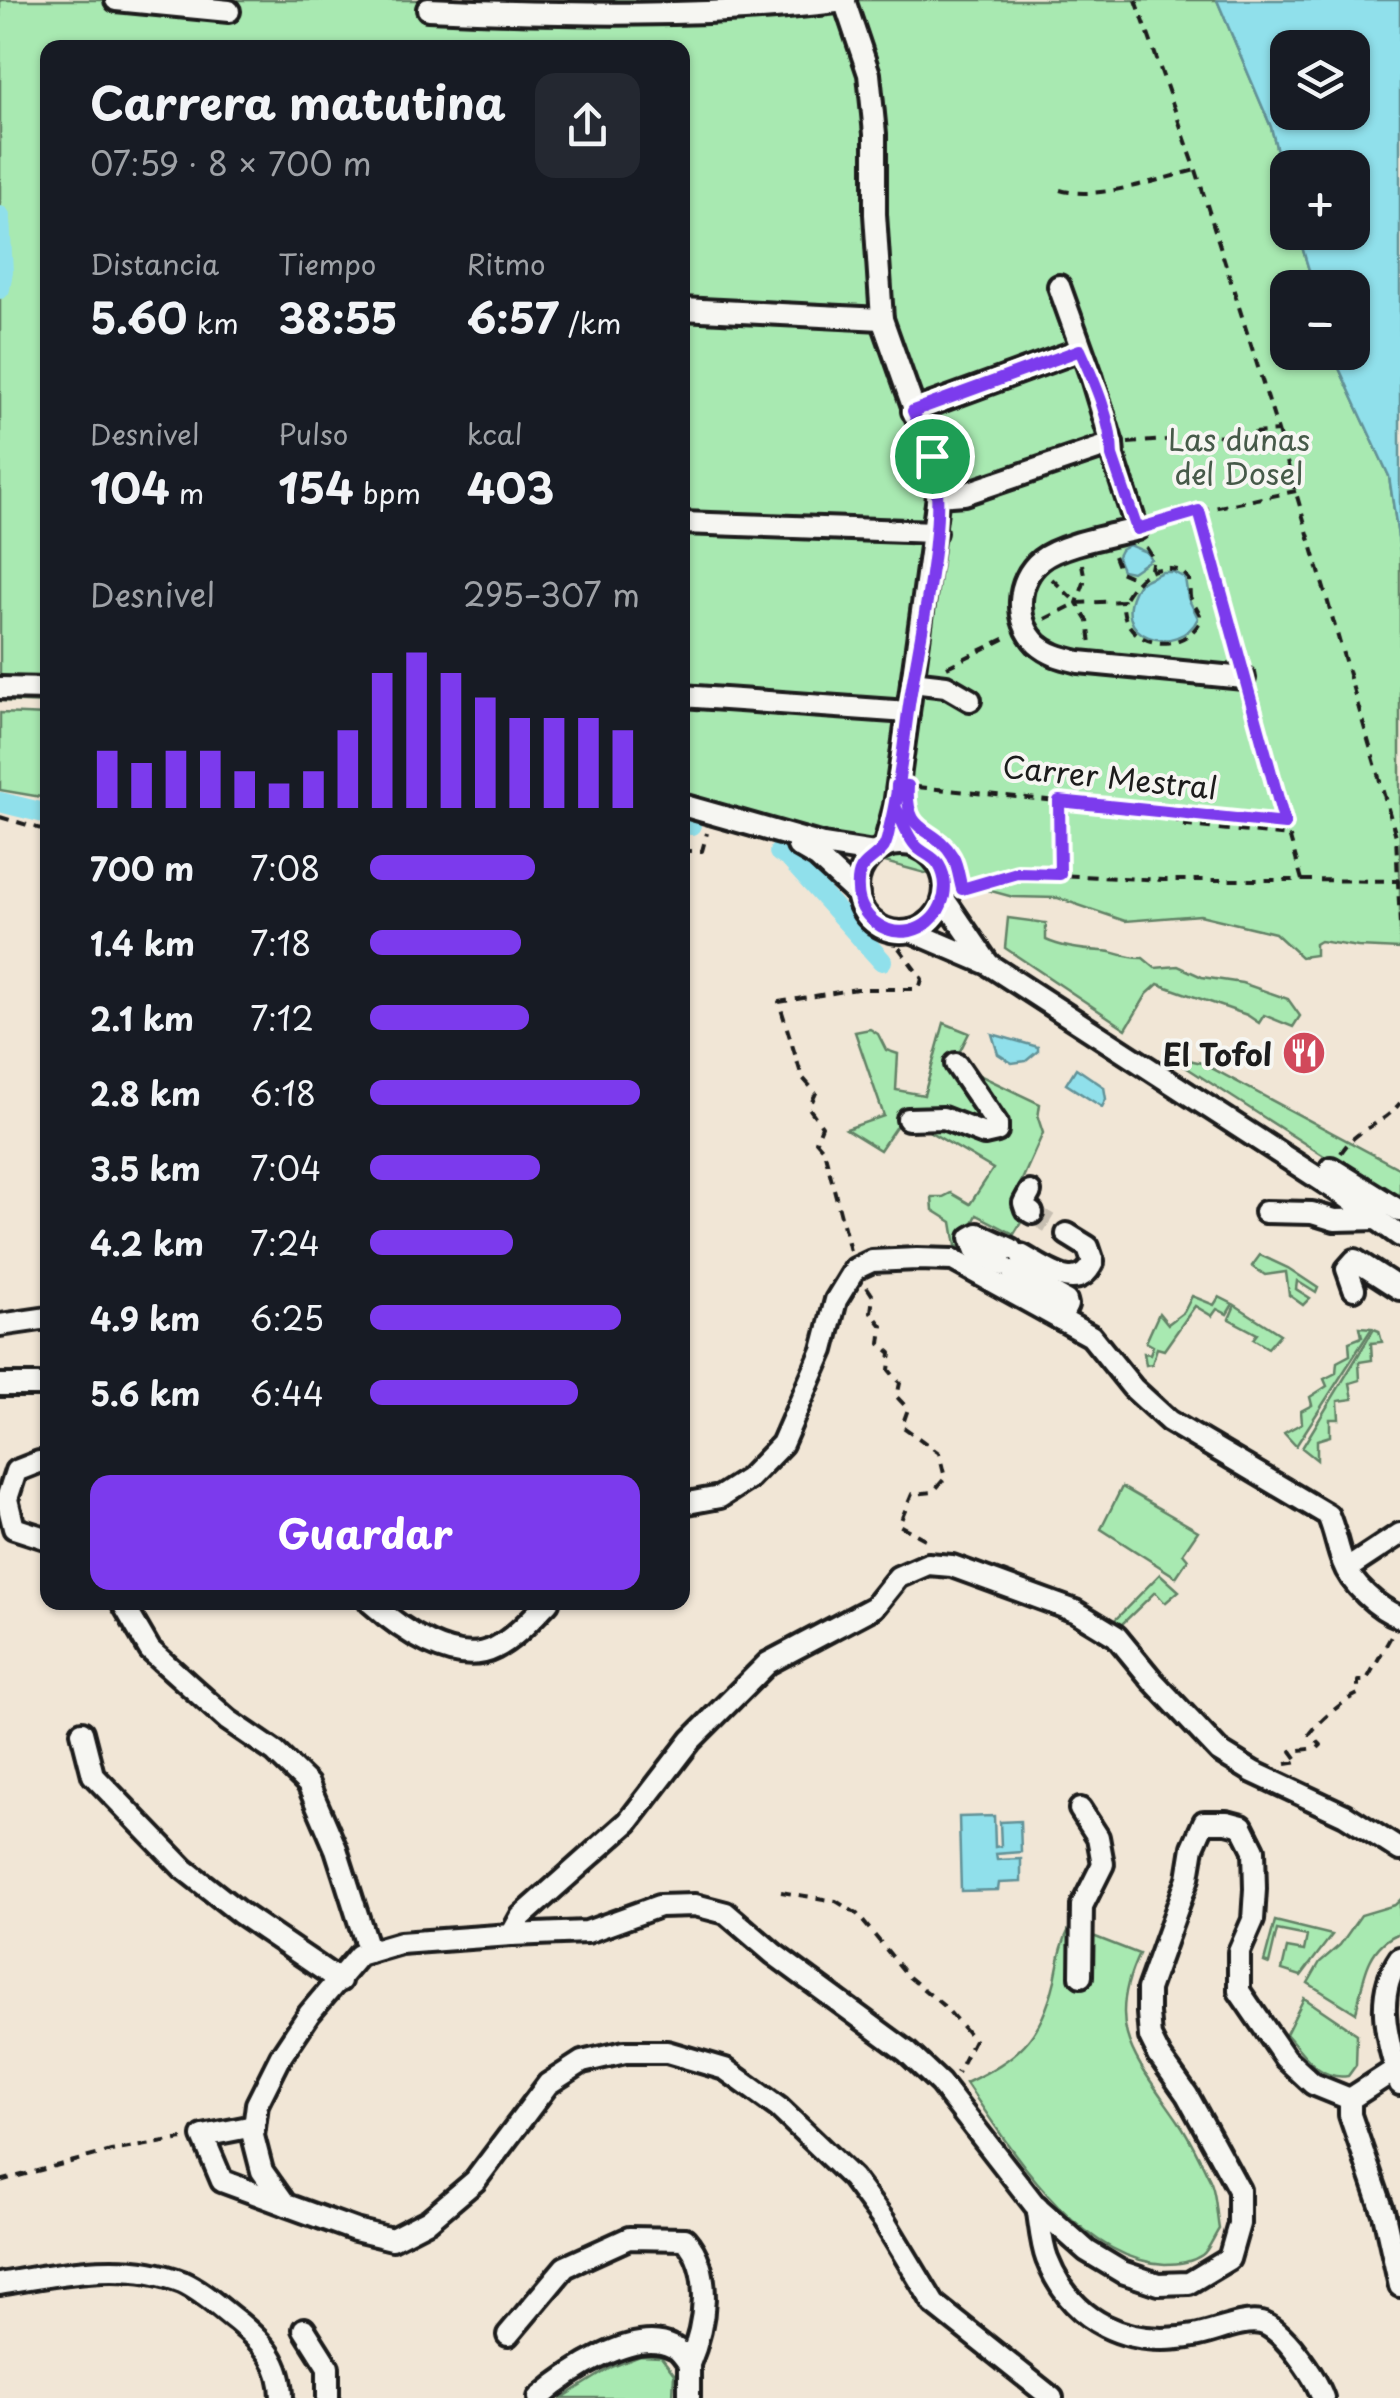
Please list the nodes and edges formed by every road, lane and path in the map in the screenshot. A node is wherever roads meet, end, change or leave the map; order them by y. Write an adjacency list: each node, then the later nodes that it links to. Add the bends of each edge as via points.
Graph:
1 (116, 0): 6 (street)
2 (1136, 0): 7 (path)
3 (844, 1): 5 (street, via 770,10); 11 (street, via 869,74)
4 (428, 8): 5 (street)
5 (644, 8)
6 (229, 10)
7 (1196, 170): 8 (path, via 1125,188); 14 (path)
8 (1060, 190)
9 (1059, 286): 12 (street)
10 (690, 309): 11 (street)
11 (882, 319): 13 (street)
12 (1080, 350): 13 (street); 15 (street)
13 (913, 411): 17 (street, via 936,470)
14 (1278, 431): 15 (path); 16 (path)
15 (1112, 444): 17 (street, via 964,494); 21 (street)
16 (1296, 491): 18 (path); 53 (path, via 1396,836)
17 (938, 496): 20 (street)
18 (1199, 511): 21 (path); 31 (path)
19 (690, 523): 20 (street)
20 (935, 532): 32 (street)
21 (1139, 536): 22 (street); 25 (path, via 1150,551)
22 (1083, 544): 24 (street); 28 (path, via 1085,580)
23 (1116, 550): 26 (path, via 1120,572)
24 (1042, 559): 28 (path, via 1055,584); 29 (street, via 1021,592)
25 (1151, 569): 26 (path); 27 (path, via 1171,568 1189,579 1200,615 1195,631 1149,642 1128,626)
26 (1136, 579): 27 (path)
27 (1124, 601): 28 (path)
28 (1077, 603): 29 (path); 30 (path)
29 (1026, 628): 30 (street, via 1054,656); 32 (path, via 947,667 926,665)
30 (1097, 664): 31 (street)
31 (1244, 678): 44 (path)
32 (918, 683): 36 (street, via 946,686); 37 (street)
33 (0, 688): 34 (street)
34 (40, 690)
35 (690, 697): 37 (street)
36 (970, 700)
37 (908, 712): 39 (street)
38 (1059, 801): 39 (path, Carrer Mestral); 41 (path, Carrer Mestral); 51 (path)
39 (901, 802): 48 (street); 49 (street); 55 (path, via 955,860)
40 (690, 807): 42 (street)
41 (1177, 813): 44 (path, Carrer Mestral); 47 (path, via 1177,825)
42 (713, 814): 46 (street); 50 (path, via 702,850)
43 (0, 818): 45 (path)
44 (1285, 824): 47 (path)
45 (40, 828)
46 (770, 830): 49 (street, via 824,845); 54 (street, via 818,857)
47 (1289, 836): 52 (path)
48 (916, 847): 49 (street); 55 (street, via 937,862)
49 (879, 850): 54 (street, via 861,870)
50 (690, 851)
51 (1060, 874): 52 (path); 55 (path, via 1017,873)
52 (1302, 880): 53 (path)
53 (1398, 881): 56 (path)
54 (858, 896): 57 (street)
55 (956, 898): 58 (street); 59 (street)
56 (1400, 927)
57 (884, 928): 58 (street); 70 (path, via 922,979 920,986 857,988 779,1002 802,1076 816,1093 809,1108 822,1126 816,1141 824,1150)
58 (911, 931): 59 (street)
59 (988, 964): 67 (street)
60 (956, 1064): 62 (street, via 996,1130 984,1134 943,1118)
61 (1400, 1103): 63 (path, via 1386,1120)
62 (908, 1119)
63 (1353, 1134)
64 (1332, 1168): 65 (street)
65 (1400, 1210)
66 (1265, 1212): 67 (street)
67 (1379, 1219): 69 (street)
68 (1067, 1234): 74 (street, via 1088,1247 1093,1262 1076,1279 1012,1260 1066,1300)
69 (1400, 1236)
70 (855, 1268): 74 (street, via 872,1261 953,1260); 79 (street, via 836,1300 824,1350 782,1444 748,1479 720,1496); 82 (path, via 882,1326 880,1344 892,1353 890,1370 908,1409 902,1426 939,1452 945,1478 933,1492 912,1494 900,1525 925,1539)
71 (1354, 1289): 72 (street, via 1347,1268 1356,1260)
72 (1400, 1289)
73 (40, 1319): 75 (street)
74 (1060, 1319): 83 (street, via 1091,1336 1169,1421 1328,1515)
75 (0, 1326)
76 (0, 1385): 77 (street)
77 (40, 1385)
78 (40, 1462): 81 (street, via 16,1471 7,1499 14,1528)
79 (690, 1502)
80 (1400, 1534): 83 (street)
81 (40, 1537)
82 (928, 1564): 91 (street, via 952,1566 1074,1611 1116,1636 1219,1751); 93 (street, via 898,1577 874,1607 768,1663 691,1740 628,1822 521,1917)
83 (1347, 1569): 87 (street, via 1365,1593)
84 (127, 1610): 94 (street, via 150,1650 308,1784 336,1848)
85 (381, 1610): 86 (street, via 458,1654 493,1650)
86 (539, 1610)
87 (1400, 1618): 89 (path, via 1366,1682 1358,1681 1358,1694 1312,1729 1321,1745 1292,1751 1299,1762)
88 (82, 1732): 97 (street, via 93,1775 184,1869)
89 (1274, 1764)
90 (1080, 1810): 96 (street, via 1098,1837 1102,1864 1082,1906)
91 (1400, 1850)
92 (782, 1892): 99 (path, via 836,1901 858,1914 896,1964 974,2040 959,2072)
93 (511, 1935): 94 (street, via 400,1943); 99 (street, via 587,1932 659,1906 726,1913)
94 (364, 1954): 97 (street)
95 (1400, 1958): 98 (street, via 1385,1984 1384,2014)
96 (1081, 1976)
97 (340, 1980): 101 (street, via 281,2056 256,2104)
98 (1398, 2076): 100 (street)
99 (940, 2083): 105 (street)
100 (1350, 2099): 105 (street, via 1313,2084 1285,2058 1239,1991 1239,1952 1253,1920 1254,1850 1242,1826 1204,1822 1148,1988 1148,2013 1160,2057 1239,2190 1239,2224 1228,2258 1189,2283 1158,2284 1087,2251); 107 (street)
101 (254, 2126): 102 (street); 104 (street, via 262,2171)
102 (202, 2136): 103 (path, via 111,2151); 104 (street, via 222,2181)
103 (0, 2181)
104 (286, 2205): 115 (street, via 392,2238 430,2220 475,2181 548,2084 582,2062 667,2052 725,2069 779,2108 852,2178 934,2304)
105 (1036, 2206): 116 (street, via 1046,2256 1063,2290 1098,2324 1140,2339 1174,2340 1260,2322 1294,2351)
106 (0, 2284): 111 (street, via 119,2270 184,2283 264,2343)
107 (1400, 2286)
108 (304, 2330): 112 (street, via 328,2366)
109 (508, 2334): 110 (street, via 565,2267 629,2238 684,2238 697,2252 704,2290 702,2333)
110 (689, 2364): 113 (street, via 675,2347 649,2342 618,2349); 114 (street)
111 (282, 2398)
112 (328, 2398)
113 (539, 2398)
114 (689, 2398)
115 (1052, 2398)
116 (1323, 2398)

